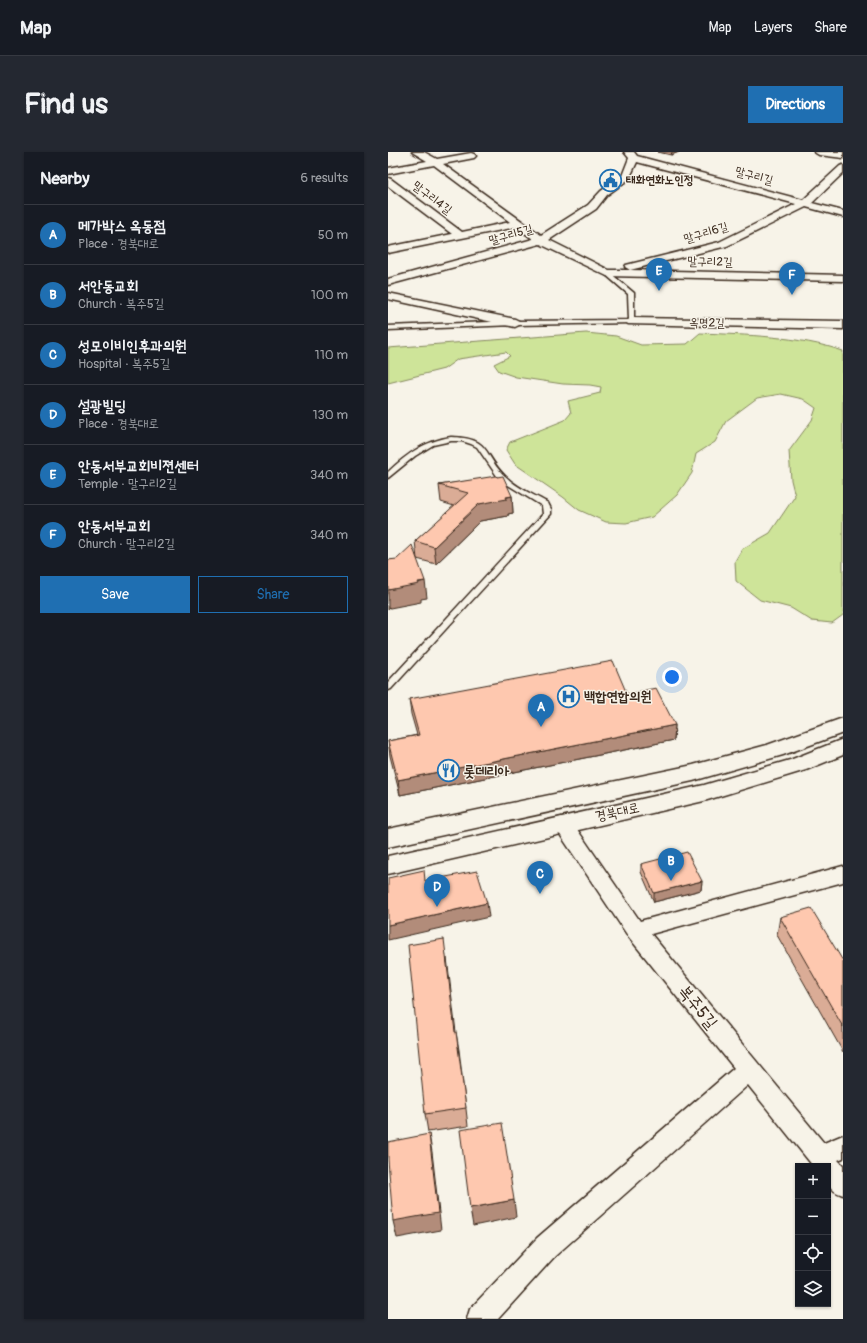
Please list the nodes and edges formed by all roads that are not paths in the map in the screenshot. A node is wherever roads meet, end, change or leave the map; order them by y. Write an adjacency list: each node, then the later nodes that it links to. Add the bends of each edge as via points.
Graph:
1 (416, 152): 6 (street, 말구리2길)
2 (462, 152): 6 (street, 말구리4길, via 472,156)
3 (819, 152): 5 (street)
4 (631, 155): 12 (street, 말구리길); 17 (street, 말구리5길, via 626,177 604,193 592,207)
5 (843, 155)
6 (435, 162): 8 (street, 말구리4길); 14 (street, 말구리2길)
7 (843, 168): 9 (street)
8 (388, 171)
9 (832, 179): 11 (street); 12 (street)
10 (388, 181): 15 (street, 말구리4길)
11 (843, 182)
12 (806, 203): 13 (street, 말구리길); 20 (street, 말구리6길, via 723,244)
13 (843, 214)
14 (519, 223): 15 (street); 17 (street, 말구리2길)
15 (460, 235): 18 (street)
16 (388, 238): 18 (street)
17 (541, 240): 20 (street, 말구리2길); 22 (street, 말구리5길)
18 (399, 248): 19 (street)
19 (388, 250)
20 (607, 273): 21 (street, 말구리2길); 24 (lane, via 632,293)
21 (843, 278)
22 (388, 282)
23 (388, 296): 25 (street)
24 (632, 322): 25 (lane); 26 (street, 옥명2길)
25 (515, 323): 27 (lane)
26 (843, 325)
27 (388, 328)
28 (388, 476): 29 (lane, via 413,453 429,444 442,439 466,439 480,446 503,478 545,505 547,509 547,514)
29 (388, 687)
30 (843, 725): 33 (street, 경북대로, via 775,750 693,773)
31 (843, 747): 32 (street, 경북대로, via 798,764 704,793)
32 (563, 824): 34 (street, 경북대로); 36 (street, 복주5길)
33 (388, 838)
34 (388, 865)
35 (843, 874): 36 (street)
36 (635, 930): 37 (street, 복주5길)
37 (749, 1070): 39 (street, 복주5길); 41 (street, via 546,1248)
38 (843, 1146): 39 (street)
39 (820, 1156): 40 (street, 복주5길)
40 (843, 1184)
41 (480, 1319)

